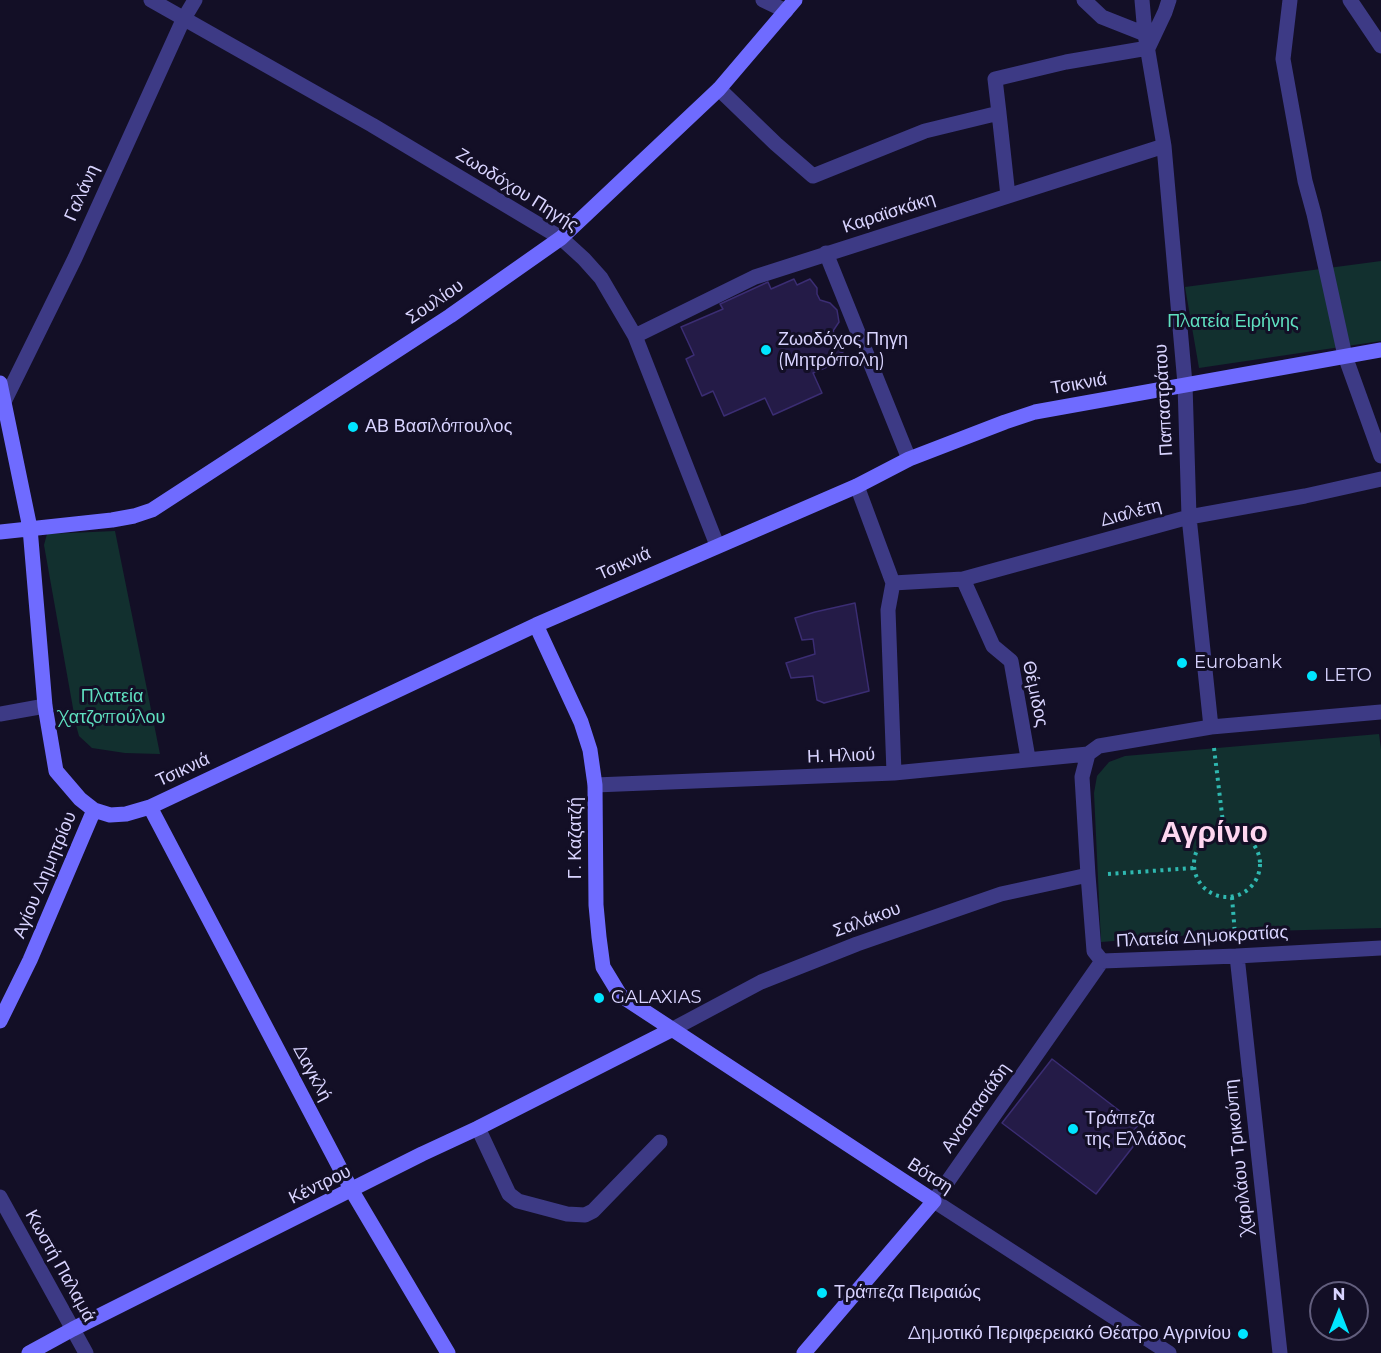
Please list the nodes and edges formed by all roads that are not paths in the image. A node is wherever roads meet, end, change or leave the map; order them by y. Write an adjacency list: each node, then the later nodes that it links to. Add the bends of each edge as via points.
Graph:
1 (151, 0): 10 (street, Ζωοδόχου Πηγής)
2 (195, 0): 10 (street, Γαλάνη)
3 (763, 0): 9 (street)
4 (1084, 0): 11 (street, via 1102,17)
5 (1142, 0): 11 (street, Παπαστράτου)
6 (1169, 0): 11 (street)
7 (1290, 0): 21 (street, via 1282,59)
8 (1350, 0): 12 (street)
9 (790, 5): 13 (street, Σουλίου)
10 (183, 20): 17 (street, Ζωοδόχου Πηγής, via 372,125); 24 (street, Γαλάνη, via 75,258)
11 (1146, 41): 14 (street, via 995,79); 15 (street, Παπαστράτου)
12 (1381, 46)
13 (719, 89): 14 (street, via 813,176 926,131); 17 (street, Σουλίου)
14 (999, 113): 16 (street)
15 (1164, 146): 16 (street, Καραϊσκάκη); 23 (street, Παπαστράτου)
16 (1008, 196): 18 (street, Καραϊσκάκη)
17 (561, 237): 19 (street, Ζωοδόχου Πηγής, via 601,278); 30 (street, Σουλίου, via 440,322 152,510 112,520)
18 (826, 254): 19 (street, Καραϊσκάκη, via 755,278); 26 (street)
19 (635, 336): 32 (street, Ζωοδόχου Πηγής)
20 (1381, 350): 21 (street)
21 (1345, 356): 23 (street); 25 (street)
22 (0, 383): 24 (street)
23 (1185, 384): 26 (street, Τσικνιά, via 1035,412); 29 (street, Παπαστράτου)
24 (4, 402): 30 (street)
25 (1381, 456)
26 (909, 459): 28 (street, Τσικνιά)
27 (1381, 479): 29 (street, Διαλέτη)
28 (856, 486): 32 (street, Τσικνιά); 34 (street)
29 (1189, 517): 33 (street, Διαλέτη); 39 (street, Παπαστράτου)
30 (30, 528): 31 (street, Σουλίου); 36 (street)
31 (0, 532)
32 (717, 545): 35 (street, Τσικνιά)
33 (963, 579): 34 (street, Διαλέτη); 41 (street, Θέμιδος, via 993,646 1011,661)
34 (893, 583): 42 (street, via 888,610)
35 (536, 625): 43 (street, Γ. Καζατζή, via 580,722 590,750); 44 (street, Τσικνιά)
36 (45, 706): 38 (street); 45 (street, via 56,771)
37 (1381, 712): 39 (street)
38 (0, 714)
39 (1211, 727): 40 (street, via 1099,746)
40 (1088, 754): 41 (street, Η. Ηλιού); 46 (street, Πλατεία Δημοκρατίας, via 1082,777)
41 (1028, 759): 42 (street, Η. Ηλιού)
42 (894, 773): 43 (street, Η. Ηλιού)
43 (595, 785): 51 (street, Γ. Καζατζή, via 596,905 603,967 620,995)
44 (150, 807): 45 (street, Τσικνιά, via 110,815); 54 (street, Δαγκλή)
45 (94, 810): 50 (street, Αγίου Δημητρίου)
46 (1088, 875): 49 (street, Πλατεία Δημοκρατίας, via 1094,951); 51 (street, Σαλάκου, via 1001,894 857,944 761,982)
47 (1381, 948): 48 (street, Πλατεία Δημοκρατίας)
48 (1237, 956): 49 (street, Πλατεία Δημοκρατίας); 64 (street, Χαριλάου Τρικούπη)
49 (1102, 961): 56 (street, Αναστασιάδη)
50 (0, 1021)
51 (671, 1030): 52 (street, Κέντρου); 56 (street, Βότση)
52 (478, 1128): 53 (street, via 509,1194 518,1202 567,1214 585,1215 593,1211); 54 (street, Κέντρου)
53 (660, 1142)
54 (352, 1191): 57 (street, Κέντρου); 61 (street, Δαγκλή)
55 (0, 1197): 57 (street, Κωστή Παλαμά)
56 (934, 1202): 58 (street, Βότση); 62 (street, Αναστασιάδη)
57 (73, 1329): 59 (street, Κέντρου); 60 (street, Κωστή Παλαμά)
58 (1149, 1347): 63 (street, Βότση)
59 (29, 1353)
60 (86, 1353)
61 (448, 1353)
62 (804, 1353)
63 (1169, 1353)
64 (1280, 1353)

